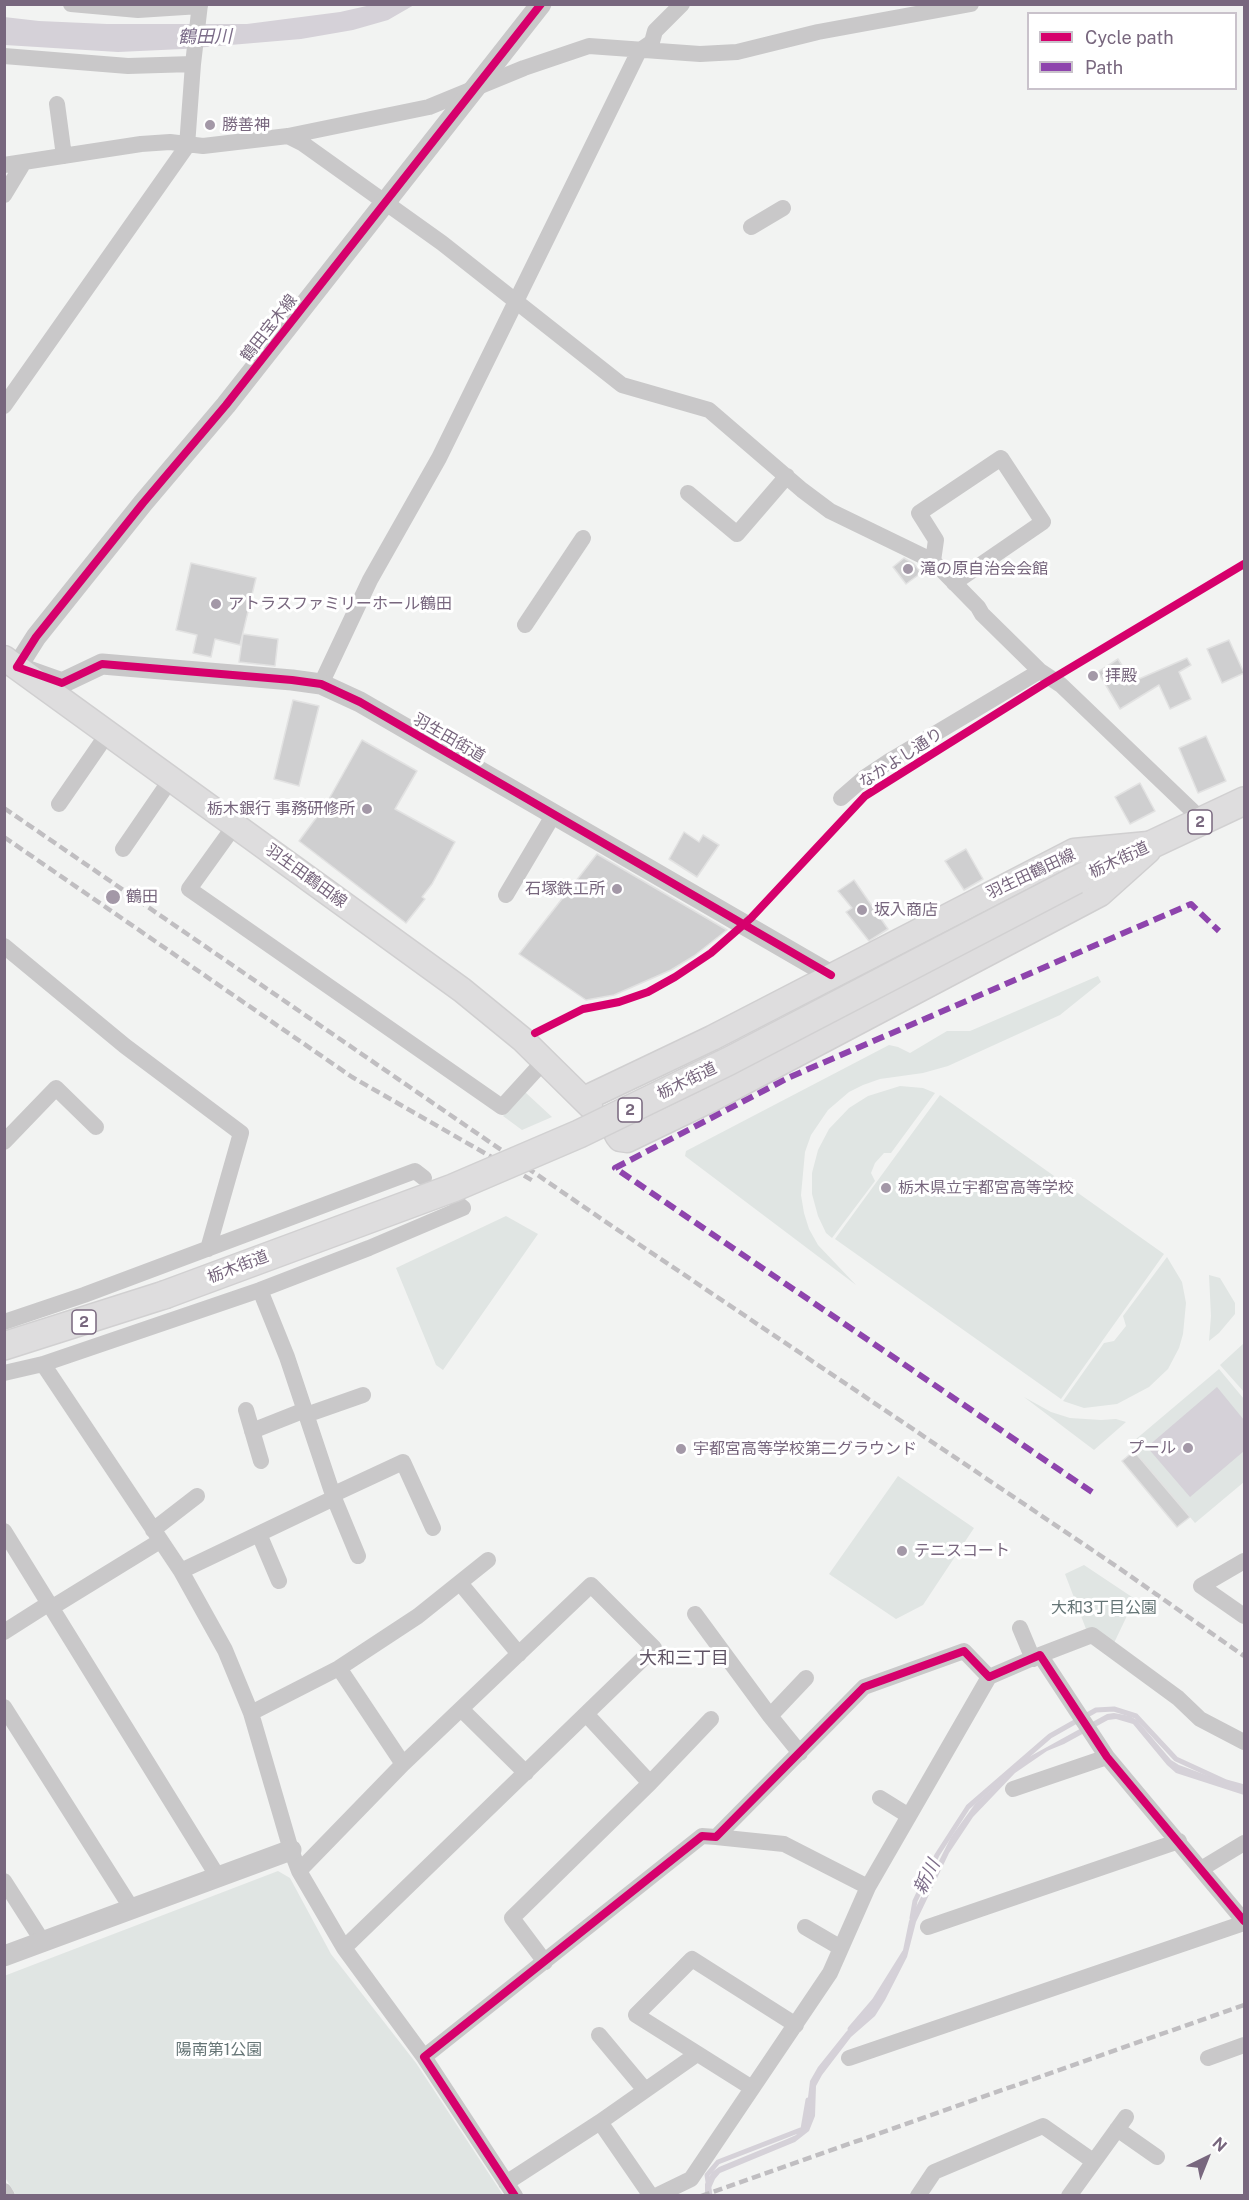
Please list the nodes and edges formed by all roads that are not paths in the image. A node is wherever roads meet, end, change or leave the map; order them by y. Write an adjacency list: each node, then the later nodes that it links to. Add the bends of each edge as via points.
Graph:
1 (71, 4): 5 (street, via 138,10)
2 (541, 4): 9 (street, 鶴田宝木線)
3 (682, 4): 6 (street, via 656,31 652,42)
4 (971, 4): 6 (street, via 818,32 738,52)
5 (200, 8): 8 (street)
6 (639, 51): 9 (street, via 589,46); 20 (street)
7 (4, 56): 8 (street, via 128,66)
8 (193, 61): 12 (street)
9 (473, 90): 11 (street, via 429,107); 17 (street, 鶴田宝木線)
10 (57, 104): 13 (street)
11 (288, 135): 12 (street); 17 (street)
12 (188, 146): 13 (street, via 170,142 141,144); 21 (street)
13 (64, 156): 14 (street)
14 (24, 162): 15 (street); 16 (street)
15 (4, 165)
16 (4, 195)
17 (384, 201): 20 (street); 28 (street, 鶴田宝木線, via 226,405 36,637)
18 (783, 208): 19 (street)
19 (751, 227)
20 (516, 300): 22 (street, via 622,385 709,410); 30 (street, via 439,458 370,580)
21 (4, 406)
22 (787, 476): 23 (street, via 736,534); 25 (street, via 830,511)
23 (688, 493)
24 (583, 538): 27 (street)
25 (933, 561): 26 (street); 26 (street, via 936,540 919,513 1001,458 1043,522)
26 (954, 583): 29 (street)
27 (525, 625)
28 (11, 662): 30 (street, 羽生田街道, via 62,683 102,664); 31 (main road, 羽生田鶴田線)
29 (1040, 671): 33 (street, via 891,760); 37 (street, via 1061,685)
30 (321, 684): 36 (street, 羽生田街道, via 360,702)
31 (108, 733): 32 (main road, 羽生田鶴田線); 35 (street)
32 (171, 779): 38 (main road, 羽生田鶴田線); 40 (street)
33 (841, 798)
34 (1245, 801): 37 (main road, 栃木街道 / 2)
35 (59, 804)
36 (554, 814): 41 (street); 43 (street, 羽生田街道)
37 (1203, 821): 39 (main road, 栃木街道 / 2)
38 (235, 825): 44 (main road, 羽生田鶴田線, via 462,990); 44 (street, via 189,889 502,1107)
39 (1156, 843): 43 (main road, 羽生田鶴田線, via 1074,851); 46 (main road, via 1090,900 712,1099 627,1140); 53 (main road, 栃木街道 / 2, bridge, via 579,1134 453,1188 164,1295)
40 (123, 849)
41 (506, 895)
42 (4, 946): 50 (street, via 125,1046 241,1133)
43 (831, 975): 44 (main road, 羽生田鶴田線, via 587,1102)
44 (544, 1061)
45 (96, 1127): 47 (street, via 56,1089)
46 (617, 1135)
47 (4, 1142)
48 (424, 1178): 50 (street, via 415,1171)
49 (457, 1203): 51 (street, via 464,1208)
50 (208, 1249): 52 (street)
51 (260, 1290): 54 (street); 58 (street)
52 (4, 1322)
53 (4, 1346)
54 (43, 1364): 55 (street); 66 (street)
55 (4, 1373)
56 (363, 1395): 58 (street)
57 (246, 1410): 59 (street)
58 (306, 1413): 59 (street); 62 (street)
59 (252, 1431): 60 (street)
60 (261, 1461)
61 (197, 1496): 66 (street)
62 (333, 1497): 63 (street, via 402,1462); 65 (street); 67 (street)
63 (433, 1528)
64 (4, 1531): 73 (street)
65 (260, 1534): 70 (street); 71 (street)
66 (156, 1535): 70 (street); 73 (street)
67 (358, 1556)
68 (488, 1560): 72 (street)
69 (1245, 1561): 75 (street, via 1201,1586)
70 (181, 1571): 85 (street, via 225,1650)
71 (279, 1581)
72 (460, 1583): 78 (street); 80 (street)
73 (50, 1606): 77 (street); 104 (street)
74 (695, 1614): 87 (street)
75 (1245, 1616)
76 (1020, 1628): 79 (street)
77 (4, 1632)
78 (519, 1654): 84 (street); 86 (street, via 591,1585 654,1648)
79 (1036, 1657): 81 (street); 89 (street, via 1092,1635 1178,1698 1200,1719); 91 (street)
80 (339, 1668): 85 (street); 92 (street)
81 (989, 1677): 90 (street, via 964,1652 864,1687); 97 (street)
82 (806, 1678): 87 (street)
83 (4, 1707): 107 (street)
84 (461, 1709): 92 (street); 93 (street)
85 (251, 1713): 101 (street)
86 (587, 1715): 93 (street); 94 (street)
87 (770, 1716): 90 (street)
88 (711, 1719): 94 (street)
89 (1245, 1742)
90 (800, 1753): 98 (street)
91 (1107, 1757): 95 (street); 99 (street)
92 (403, 1764): 103 (street)
93 (526, 1773): 112 (street)
94 (650, 1783): 115 (street, via 512,1918)
95 (1013, 1789)
96 (880, 1798): 97 (street)
97 (909, 1816): 106 (street)
98 (716, 1837): 106 (street, via 784,1845); 115 (street, via 702,1836)
99 (1179, 1841): 102 (street); 110 (street)
100 (1245, 1843): 102 (street)
101 (291, 1850): 103 (street); 104 (street)
102 (1201, 1869): 108 (street)
103 (299, 1871): 112 (street)
104 (218, 1877): 107 (street)
105 (4, 1881): 111 (street)
106 (868, 1887): 113 (street)
107 (132, 1909): 111 (street)
108 (1245, 1922): 121 (street)
109 (805, 1927): 113 (street)
110 (928, 1927)
111 (43, 1942): 114 (street)
112 (344, 1948): 120 (street)
113 (841, 1948): 116 (street)
114 (4, 1956)
115 (545, 1962): 120 (street)
116 (796, 2025): 119 (street, via 692,1959 636,2015); 123 (street)
117 (599, 2035): 124 (street)
118 (1245, 2045): 122 (street)
119 (697, 2054): 123 (street); 124 (street)
120 (424, 2057): 128 (street)
121 (849, 2058)
122 (1208, 2058)
123 (752, 2088): 132 (street, via 691,2179)
124 (645, 2090): 125 (street)
125 (600, 2122): 128 (street); 131 (street)
126 (1158, 2157): 127 (street, via 1122,2123)
127 (1093, 2161): 133 (street, via 1043,2126 934,2172); 134 (street)
128 (511, 2189)
129 (4, 2191): 130 (street)
130 (7, 2196)
131 (651, 2196)
132 (656, 2196)
133 (918, 2196)
134 (1069, 2196)

